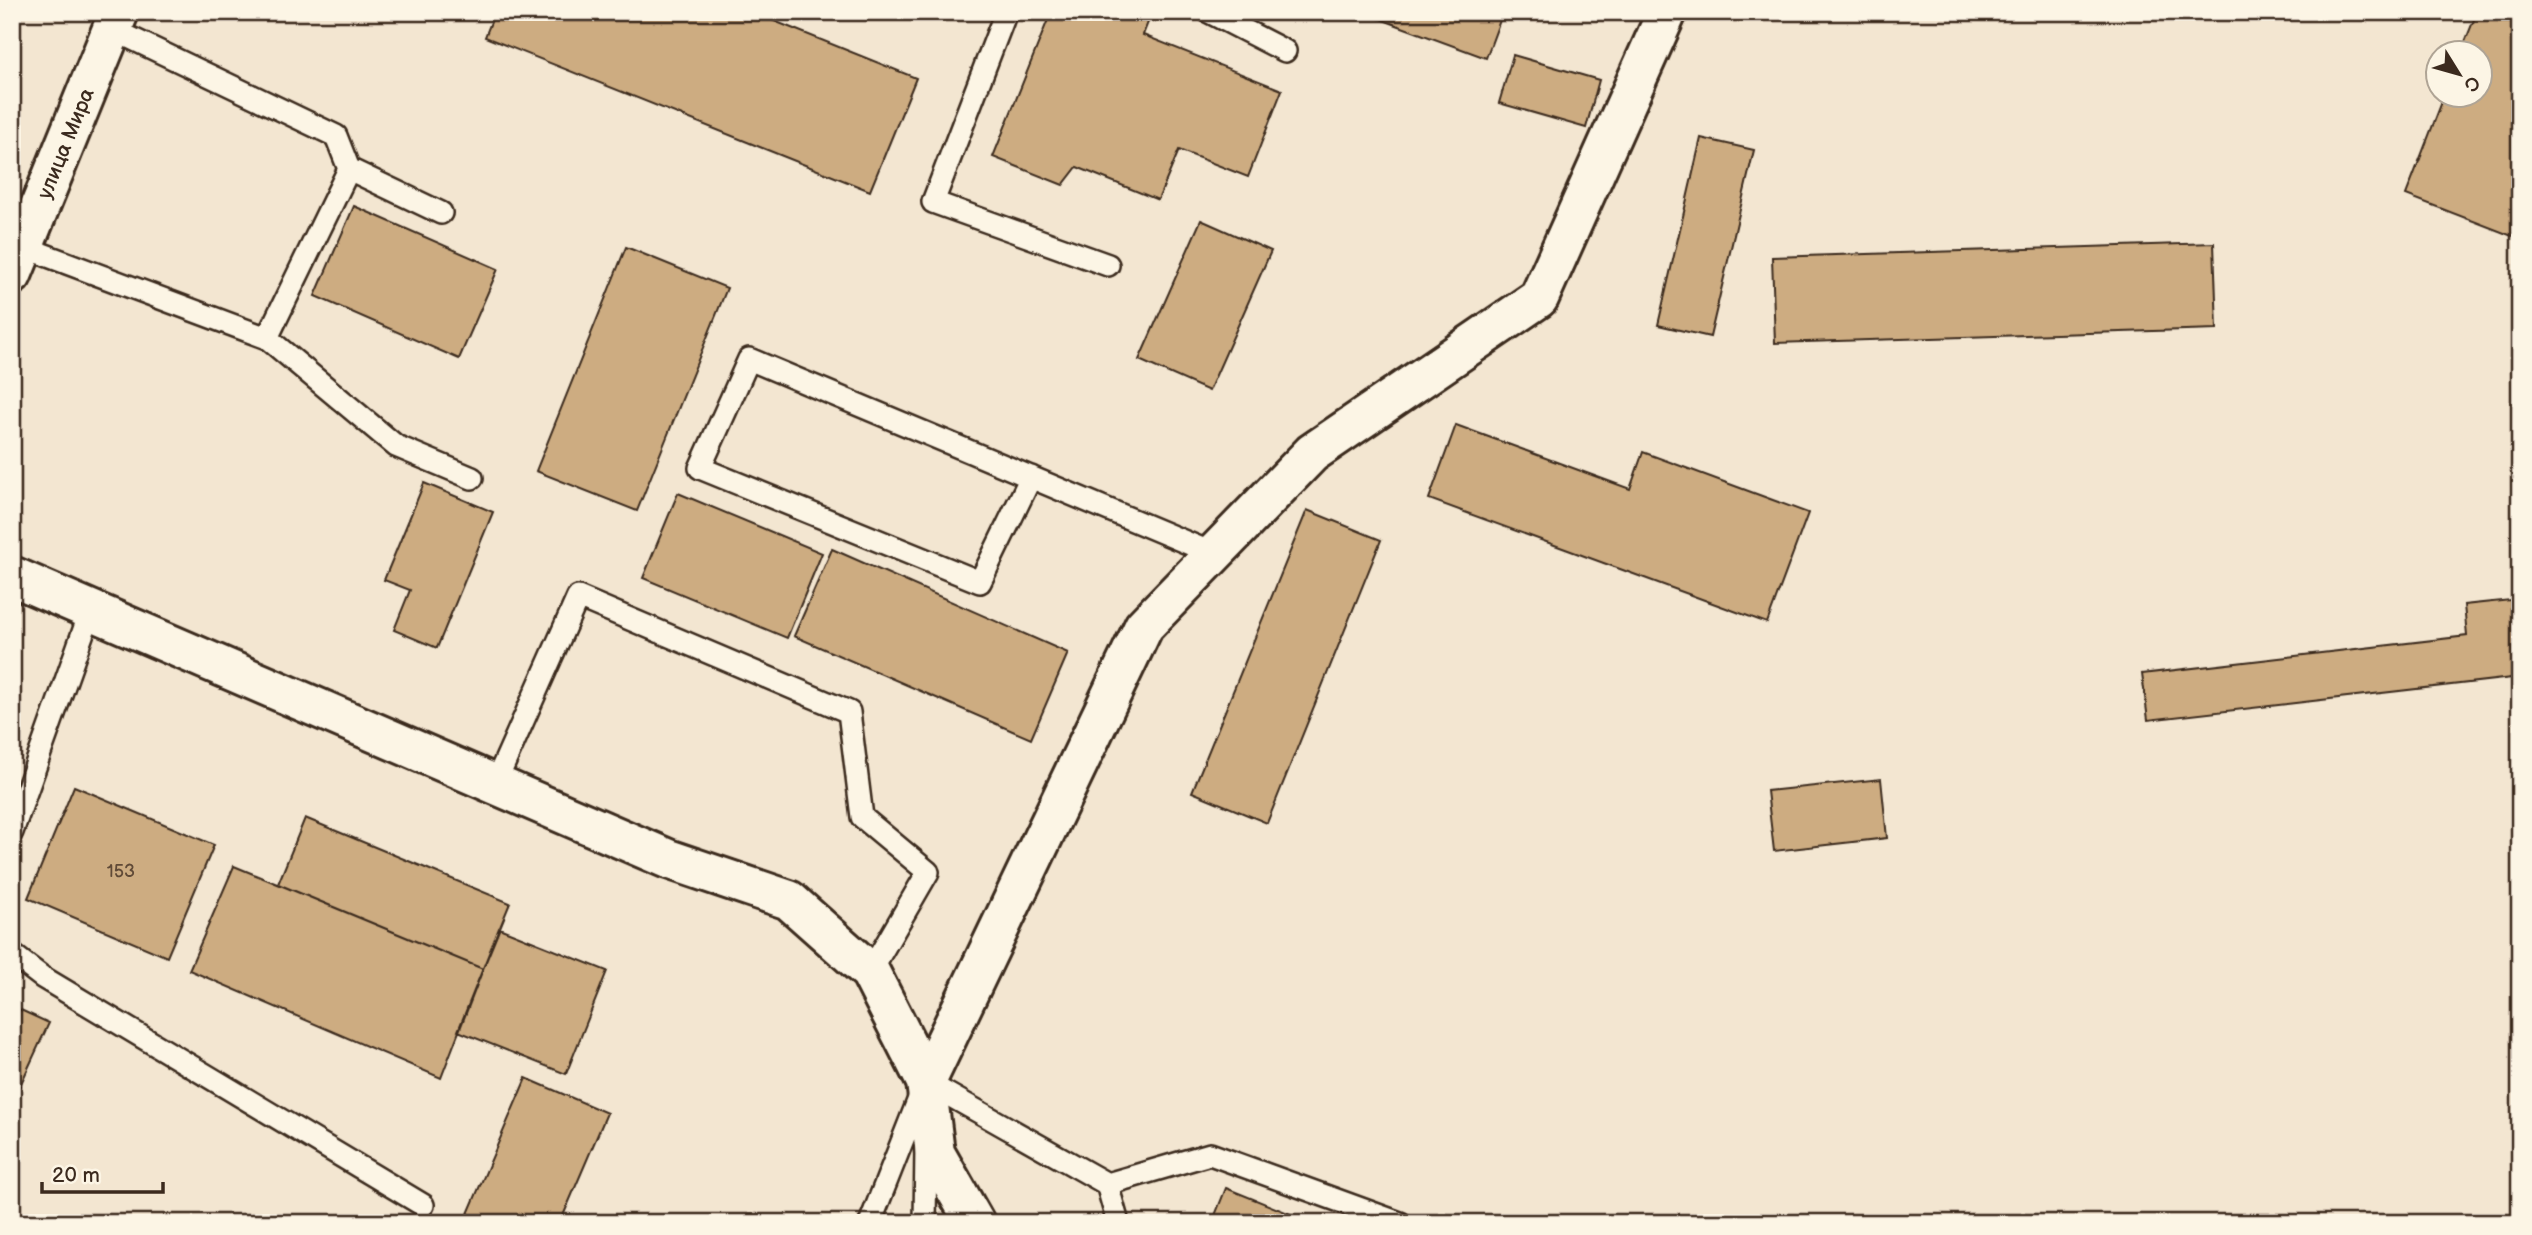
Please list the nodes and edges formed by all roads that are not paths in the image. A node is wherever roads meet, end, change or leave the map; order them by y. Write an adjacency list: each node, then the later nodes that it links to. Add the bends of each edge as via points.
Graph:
1 (1006, 12): 9 (lane, via 933,202)
2 (1209, 12): 5 (lane)
3 (1667, 12): 13 (street, via 1539,299 1312,453)
4 (116, 20): 6 (lane, via 335,136); 8 (street, улица Мира)
5 (1285, 51)
6 (349, 169): 7 (lane); 10 (lane)
7 (441, 214)
8 (18, 261): 10 (lane)
9 (1108, 265)
10 (267, 338): 12 (lane, via 396,446)
11 (1031, 477): 13 (lane, via 1025,489 980,582 700,468 749,359 988,459 1026,475 1038,480 1063,491)
12 (472, 478)
13 (1214, 554): 20 (street, via 1144,626)
14 (12, 576): 15 (street)
15 (91, 610): 16 (street); 17 (lane)
16 (495, 784): 19 (street, via 668,859 789,900); 19 (lane, via 578,597 849,712 862,817 928,872)
17 (12, 832)
18 (12, 954): 22 (lane, via 41,977)
19 (870, 972): 20 (street)
20 (926, 1082): 21 (lane); 23 (lane); 24 (lane); 25 (street, via 935,1153)
21 (1107, 1184): 26 (lane); 27 (lane, via 1210,1154)
22 (422, 1205)
23 (870, 1223)
24 (925, 1223)
25 (975, 1223)
26 (1118, 1223)
27 (1400, 1223)

